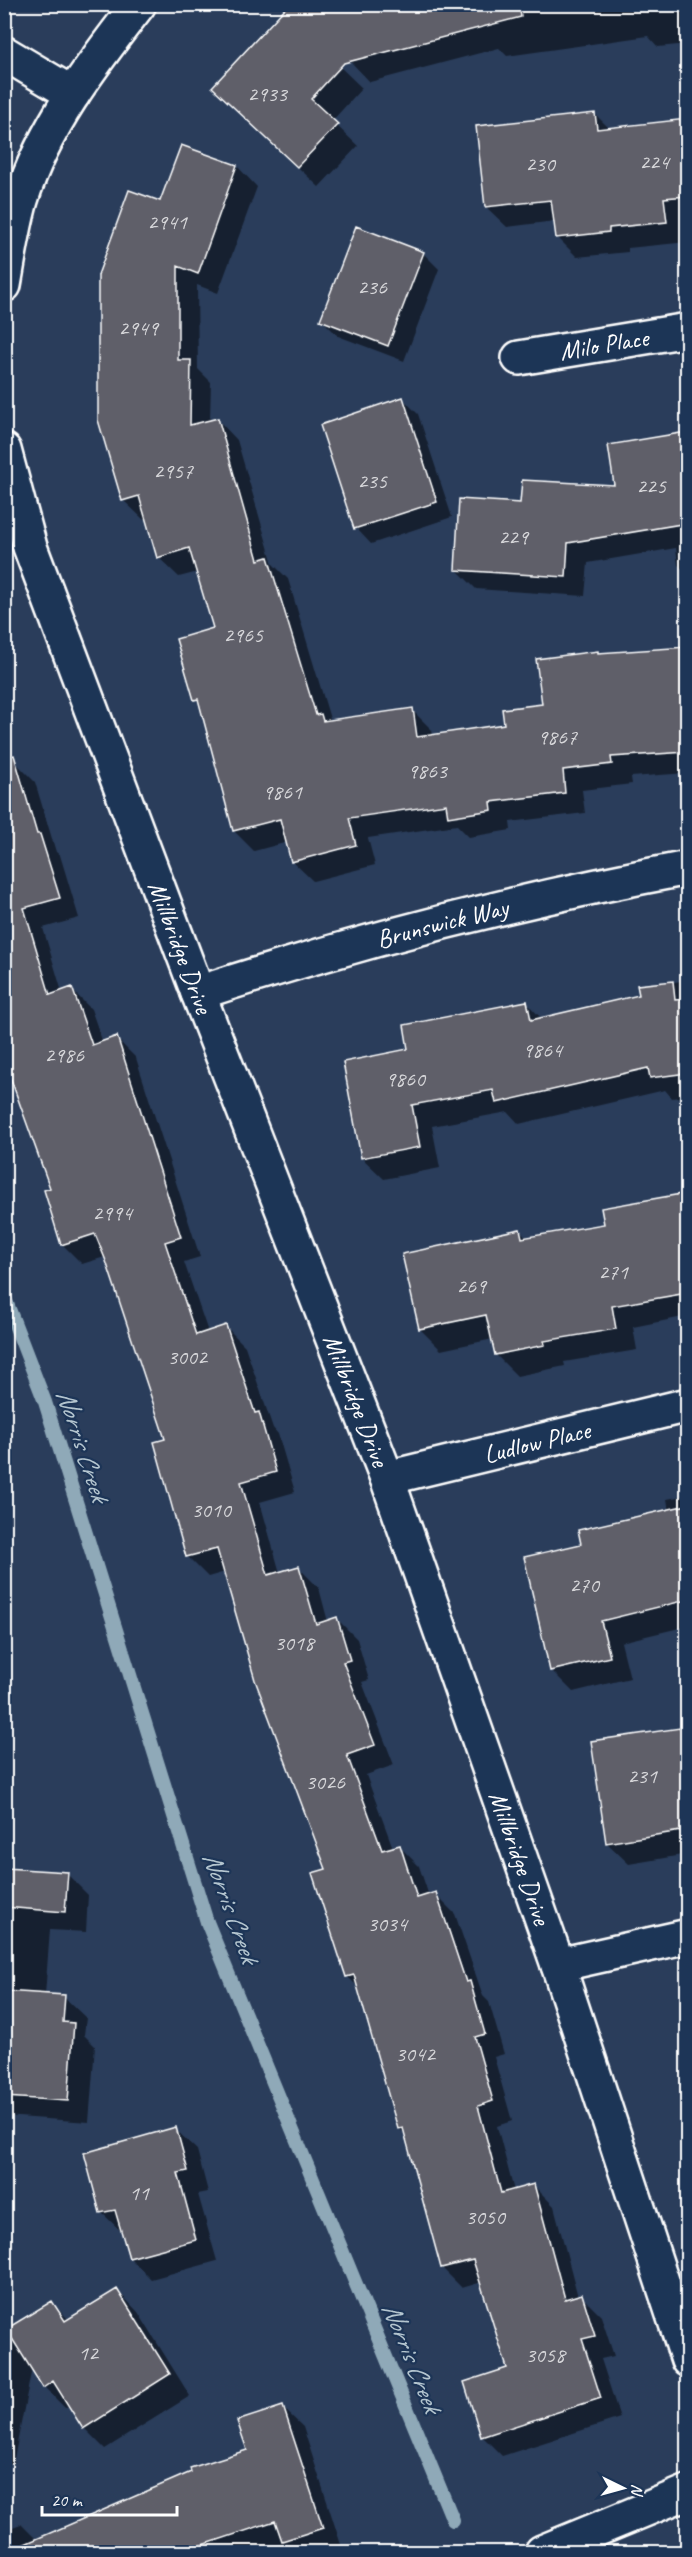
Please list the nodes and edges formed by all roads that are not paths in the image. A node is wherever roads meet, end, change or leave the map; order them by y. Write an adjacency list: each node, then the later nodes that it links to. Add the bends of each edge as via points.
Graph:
1 (139, 4): 3 (street)
2 (4, 53): 3 (street)
3 (73, 94): 4 (street, via 38,157 21,200)
4 (4, 285)
5 (687, 330): 6 (street, Milo Place)
6 (519, 358)
7 (4, 450): 9 (street, Millbridge Drive, via 30,547)
8 (687, 868): 9 (street, Brunswick Way, via 393,935)
9 (198, 993): 11 (street, Millbridge Drive)
10 (687, 1406): 11 (street, Ludlow Place)
11 (387, 1478): 13 (street, Millbridge Drive)
12 (687, 1936): 13 (street)
13 (558, 1965): 14 (street, Millbridge Drive)
14 (687, 2360)
15 (687, 2492): 16 (street)
16 (542, 2553)

